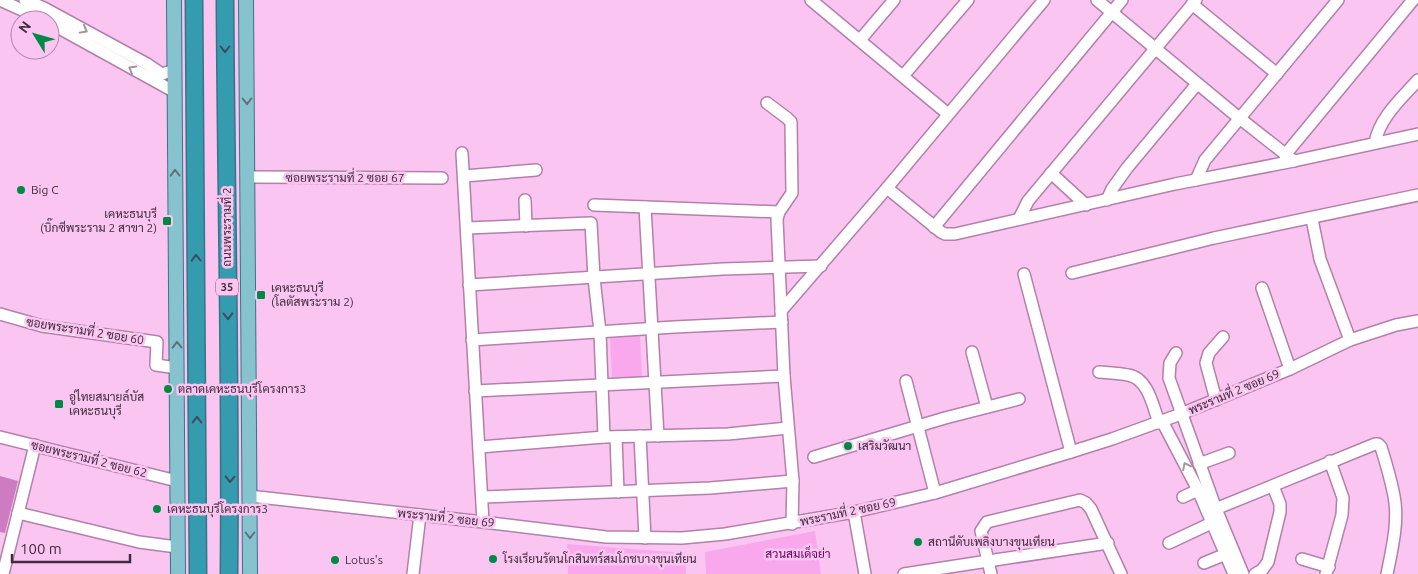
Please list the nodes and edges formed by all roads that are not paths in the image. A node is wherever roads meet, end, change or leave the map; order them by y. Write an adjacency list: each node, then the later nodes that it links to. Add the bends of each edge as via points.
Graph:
1 (0, 0): 16 (street)
2 (25, 0): 21 (street, one-way to 21, via 162,74)
3 (174, 0): 21 (main road)
4 (194, 0): 124 (highway, one-way to 4)
5 (225, 0): 125 (highway, ถนนพระรามที่ 2 / 35, one-way to 125)
6 (246, 0): 37 (main road, ถนนพระรามที่ 2 / 35, one-way to 37)
7 (894, 0): 19 (street)
8 (968, 0): 23 (street)
9 (1044, 0): 28 (street)
10 (1097, 0): 17 (street)
11 (1122, 0): 17 (street)
12 (1338, 0): 22 (street)
13 (1413, 0): 33 (street)
14 (817, 2): 19 (street)
15 (1194, 2): 20 (street); 22 (street)
16 (22, 10)
17 (1111, 12): 20 (street); 51 (street)
18 (60, 29): 26 (street, one-way to 18)
19 (860, 40): 23 (street)
20 (1155, 48): 25 (street); 35 (street)
21 (175, 70): 26 (main road)
22 (1277, 74): 29 (street)
23 (903, 76): 28 (street)
24 (1418, 80): 31 (street, via 1383,122)
25 (1197, 84): 29 (street); 43 (street, via 1127,168)
26 (175, 92): 71 (main road, one-way to 26)
27 (767, 103): 47 (street, via 791,122 792,193)
28 (948, 114): 40 (street)
29 (1240, 119): 33 (street); 39 (street, via 1205,160)
30 (1418, 134): 31 (street)
31 (1375, 143): 33 (street)
32 (462, 153): 36 (street)
33 (1289, 158): 39 (street)
34 (536, 170): 36 (street)
35 (1052, 173): 45 (street); 48 (street, via 1028,201)
36 (464, 176): 52 (street)
37 (247, 177): 38 (street, ซอยพระรามที่ 2 ซอย 67); 104 (main road, ถนนพระรามที่ 2 / 35)
38 (442, 178)
39 (1196, 180): 43 (street)
40 (887, 188): 51 (street); 54 (street)
41 (1418, 195): 49 (street)
42 (525, 200): 50 (street)
43 (1107, 200): 45 (street)
44 (594, 205): 46 (street)
45 (1086, 205): 48 (street)
46 (645, 207): 47 (street); 55 (street)
47 (779, 212): 53 (street)
48 (1019, 219): 51 (street, via 954,234 945,234)
49 (1312, 219): 56 (street, via 1214,238); 68 (street, via 1320,259)
50 (526, 226): 52 (street); 58 (street, via 591,223)
51 (934, 227)
52 (467, 228): 59 (street)
53 (779, 266): 54 (street); 55 (street); 62 (street)
54 (821, 266): 62 (street)
55 (650, 273): 58 (street); 64 (street)
56 (1072, 273)
57 (1024, 274): 92 (street)
58 (594, 278): 59 (street); 65 (street)
59 (469, 285): 67 (street)
60 (1262, 288): 72 (street)
61 (0, 314): 71 (street, ซอยพระรามที่ 2 ซอย 60, via 42,326 157,342 156,365)
62 (781, 317): 64 (street); 74 (street)
63 (1418, 321): 68 (street, พระรามที่ 2 ซอย 69)
64 (651, 328): 65 (street); 75 (street)
65 (600, 332): 67 (street); 77 (street)
66 (1223, 337): 80 (street, via 1206,362)
67 (472, 340): 78 (street)
68 (1350, 340): 72 (street, พระรามที่ 2 ซอย 69)
69 (972, 352): 81 (street)
70 (1176, 352): 82 (street, via 1170,363 1169,378)
71 (177, 368): 97 (main road)
72 (1290, 369): 80 (street, พระรามที่ 2 ซอย 69)
73 (1100, 372): 83 (street, via 1129,375 1140,381)
74 (784, 376): 75 (street); 85 (street)
75 (654, 381): 77 (street); 87 (street)
76 (906, 381): 84 (street)
77 (602, 384): 78 (street); 89 (street)
78 (476, 391): 91 (street)
79 (1019, 399): 81 (street)
80 (1216, 400): 82 (street, พระรามที่ 2 ซอย 69)
81 (987, 407): 84 (street)
82 (1181, 414): 83 (street, พระรามที่ 2 ซอย 69); 96 (street)
83 (1161, 422): 92 (street, พระรามที่ 2 ซอย 69); 100 (street, one-way to 83)
84 (918, 426): 94 (street); 103 (street)
85 (788, 428): 87 (street); 98 (street)
86 (640, 436): 87 (street); 89 (street); 101 (street)
87 (658, 436)
88 (0, 437): 90 (street, ซอยพระรามที่ 2 ซอย 62)
89 (610, 437): 91 (street); 102 (street)
90 (35, 445): 97 (street, ซอยพระรามที่ 2 ซอย 62); 108 (street)
91 (480, 447): 105 (street)
92 (1071, 452): 103 (street, พระรามที่ 2 ซอย 69)
93 (1229, 454): 96 (street)
94 (814, 456)
95 (1330, 461): 99 (street); 121 (street, via 1343,498); 135 (street, via 1375,444 1381,447 1396,512)
96 (1199, 464): 110 (street)
97 (177, 482): 116 (main road)
98 (793, 482): 101 (street); 112 (street)
99 (1273, 486): 110 (street); 134 (street, via 1280,512 1268,562)
100 (1198, 490): 106 (street); 110 (street)
101 (642, 491): 102 (street); 113 (street)
102 (618, 492): 105 (street)
103 (935, 493): 107 (street, พระรามที่ 2 ซอย 69)
104 (250, 496): 109 (street, พระรามที่ 2 ซอย 69); 126 (main road, ถนนพระรามที่ 2 / 35, one-way to 126)
105 (482, 497): 111 (street)
106 (1183, 497)
107 (854, 512): 112 (street, พระรามที่ 2 ซอย 69); 128 (street)
108 (18, 513): 116 (street, via 138,542); 122 (street)
109 (420, 515): 111 (street, พระรามที่ 2 ซอย 69); 127 (street)
110 (1214, 515): 115 (street); 117 (street); 133 (street)
111 (483, 522): 113 (street, พระรามที่ 2 ซอย 69, via 606,537)
112 (792, 524): 113 (street, พระรามที่ 2 ซอย 69, via 690,538)
113 (645, 538)
114 (1108, 543): 119 (street); 119 (street, via 1091,509 1080,500 1072,500 988,522 981,531); 131 (street)
115 (1169, 543)
116 (177, 547): 123 (main road)
117 (1226, 554): 120 (street); 132 (street)
118 (1302, 559): 121 (street)
119 (988, 561): 129 (street); 130 (street)
120 (1204, 563)
121 (1328, 570)
122 (3, 574)
123 (178, 574)
124 (198, 574)
125 (229, 574)
126 (250, 574)
127 (413, 574)
128 (866, 574)
129 (904, 574)
130 (991, 574)
131 (1121, 574)
132 (1234, 574)
133 (1243, 574)
134 (1255, 574)
135 (1387, 574)

